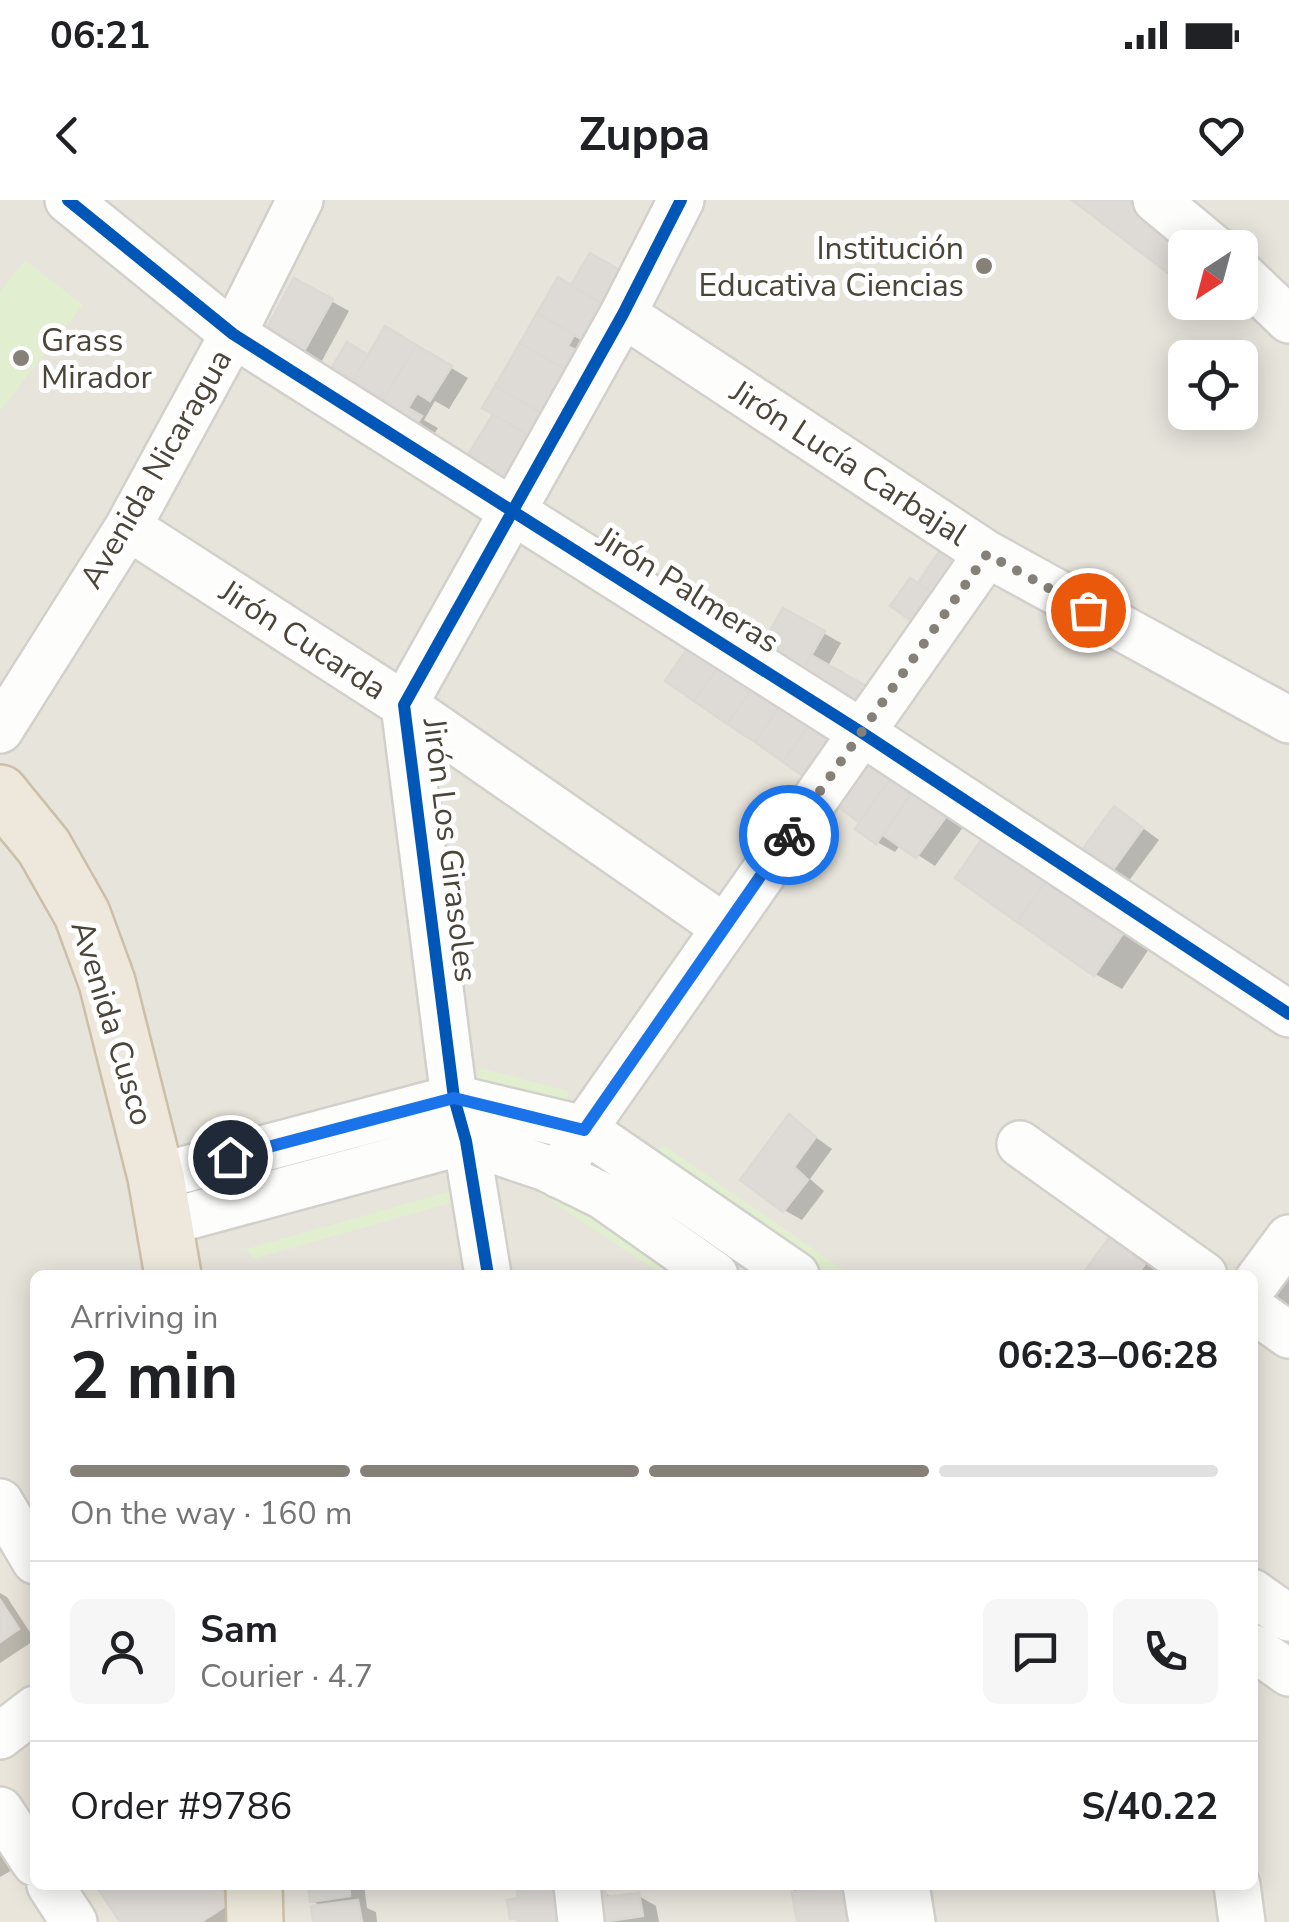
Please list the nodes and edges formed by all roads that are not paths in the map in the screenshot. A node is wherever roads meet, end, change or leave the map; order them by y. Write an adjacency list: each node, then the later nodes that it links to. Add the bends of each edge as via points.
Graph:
1 (68, 200): 9 (street, Jirón Palmeras)
2 (300, 200): 9 (street, Avenida Nicaragua)
3 (681, 200): 7 (street, Jirón Los Girasoles)
4 (1156, 200): 5 (street)
5 (1192, 230)
6 (1258, 290): 8 (street)
7 (623, 314): 10 (street, Jirón Los Girasoles); 12 (street, Jirón Lucía Carbajal)
8 (1289, 320)
9 (233, 334): 10 (street, Jirón Palmeras); 11 (street, Avenida Nicaragua)
10 (513, 510): 13 (street, Jirón Los Girasoles); 16 (street, Jirón Palmeras)
11 (128, 527): 13 (street, Jirón Cucarda); 15 (street, Avenida Nicaragua)
12 (987, 554): 14 (street, Jirón Lucía Carbajal); 16 (street)
13 (404, 705): 18 (street, Jirón Cucarda); 20 (street, Jirón Los Girasoles)
14 (1289, 720)
15 (0, 730)
16 (861, 732): 18 (street); 19 (street, Jirón Palmeras)
17 (0, 792): 25 (highway, Avenida Cusco, via 44,847 82,914 107,982)
18 (724, 927): 21 (street)
19 (1289, 1014)
20 (454, 1098): 21 (street); 22 (street, Jirón Los Girasoles); 25 (street)
21 (584, 1130): 24 (street); 29 (street)
22 (466, 1141): 24 (street); 25 (street); 27 (street, Jirón Los Girasoles)
23 (1020, 1144): 30 (street)
24 (560, 1175): 28 (street, via 602,1196)
25 (164, 1225)
26 (1289, 1238): 31 (street)
27 (487, 1270)
28 (708, 1270)
29 (789, 1270)
30 (1197, 1270)
31 (1258, 1280)
32 (1258, 1314): 33 (street)
33 (1289, 1335)
34 (0, 1502): 35 (street)
35 (30, 1553)
36 (1258, 1596): 37 (street)
37 (1289, 1618)
38 (1258, 1651): 39 (street)
39 (1289, 1673)
40 (30, 1714): 41 (street)
41 (0, 1736)
42 (0, 1810): 43 (street)
43 (30, 1855)
44 (53, 1890): 49 (street)
45 (578, 1890): 50 (street)
46 (867, 1890): 51 (street)
47 (907, 1890): 52 (street)
48 (1238, 1890): 53 (street)
49 (74, 1922)
50 (581, 1922)
51 (872, 1922)
52 (912, 1922)
53 (1242, 1922)

